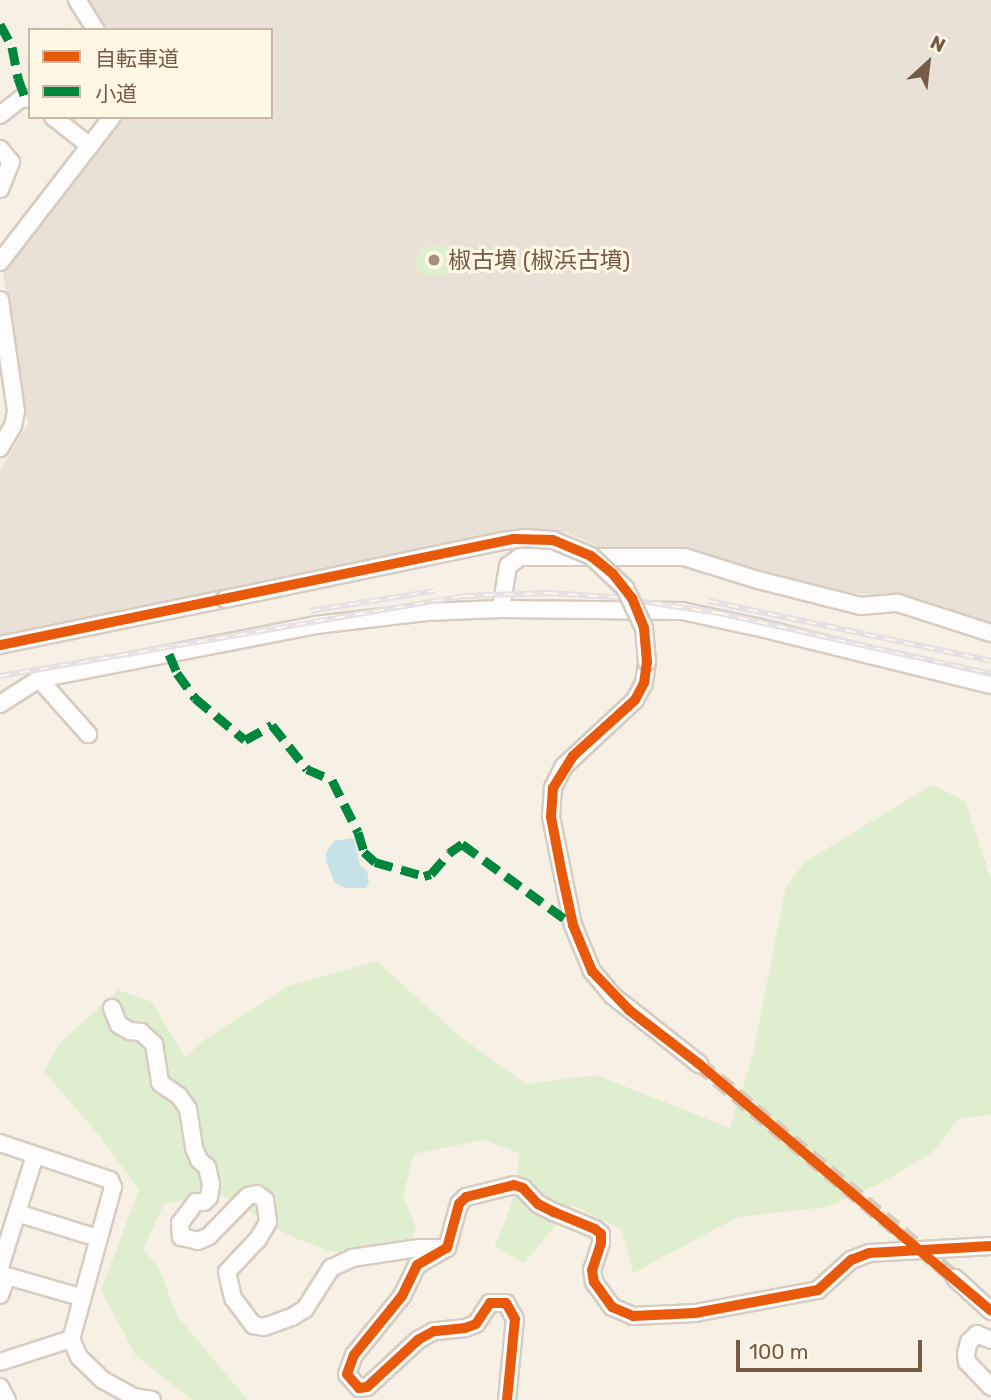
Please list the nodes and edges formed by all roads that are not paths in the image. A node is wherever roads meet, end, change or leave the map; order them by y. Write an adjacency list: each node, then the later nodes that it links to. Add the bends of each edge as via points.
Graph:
1 (77, 0): 2 (street)
2 (95, 28)
3 (28, 99): 4 (street)
4 (0, 115)
5 (56, 119): 7 (street)
6 (111, 119): 7 (street)
7 (90, 146): 10 (street)
8 (0, 149): 9 (street, via 11,162)
9 (0, 188)
10 (0, 262)
11 (0, 300): 12 (street, via 16,401 13,426)
12 (0, 448)
13 (501, 609): 14 (street, via 508,566 520,557 684,557 861,606 898,603); 16 (street, via 352,619); 17 (street, via 682,611)
14 (991, 633)
15 (0, 645): 21 (street, bridge, via 503,541 553,540 591,556 625,588 643,628 647,662 635,700 565,766 554,788 551,817 573,925 592,971 629,1010)
16 (39, 679): 18 (street); 19 (street)
17 (991, 685)
18 (0, 704)
19 (88, 734)
20 (112, 1008): 27 (street, via 119,1024 141,1032 154,1044 160,1083 188,1109 194,1148 207,1167 209,1197 196,1202 180,1223 181,1237 198,1241 209,1236 248,1196 257,1194 265,1200 268,1222 227,1272 233,1298 253,1325 264,1327 305,1309 331,1268 352,1258)
21 (699, 1064)
22 (0, 1143): 23 (street)
23 (35, 1155): 24 (street); 25 (street, via 110,1180 113,1187)
24 (17, 1213): 25 (street); 28 (street)
25 (98, 1238): 31 (street)
26 (991, 1245): 27 (street, via 869,1253 851,1260 818,1290 695,1313 633,1316 612,1307 594,1282 592,1270 601,1234 538,1203 523,1188 513,1185 466,1197 459,1204)
27 (447, 1248): 40 (street, via 417,1265 402,1296 354,1354 347,1374 359,1388 367,1387 418,1340 434,1331 476,1324 490,1303 506,1303 516,1319)
28 (2, 1272): 30 (street); 31 (street)
29 (955, 1278): 32 (street)
30 (0, 1295)
31 (80, 1297): 33 (street)
32 (991, 1311)
33 (71, 1339): 35 (street); 39 (street, via 79,1357 103,1380 134,1397)
34 (991, 1340): 37 (street, via 977,1334 966,1353 967,1362)
35 (0, 1362)
36 (0, 1387): 38 (street)
37 (991, 1387)
38 (7, 1400)
39 (152, 1400)
40 (507, 1400)

